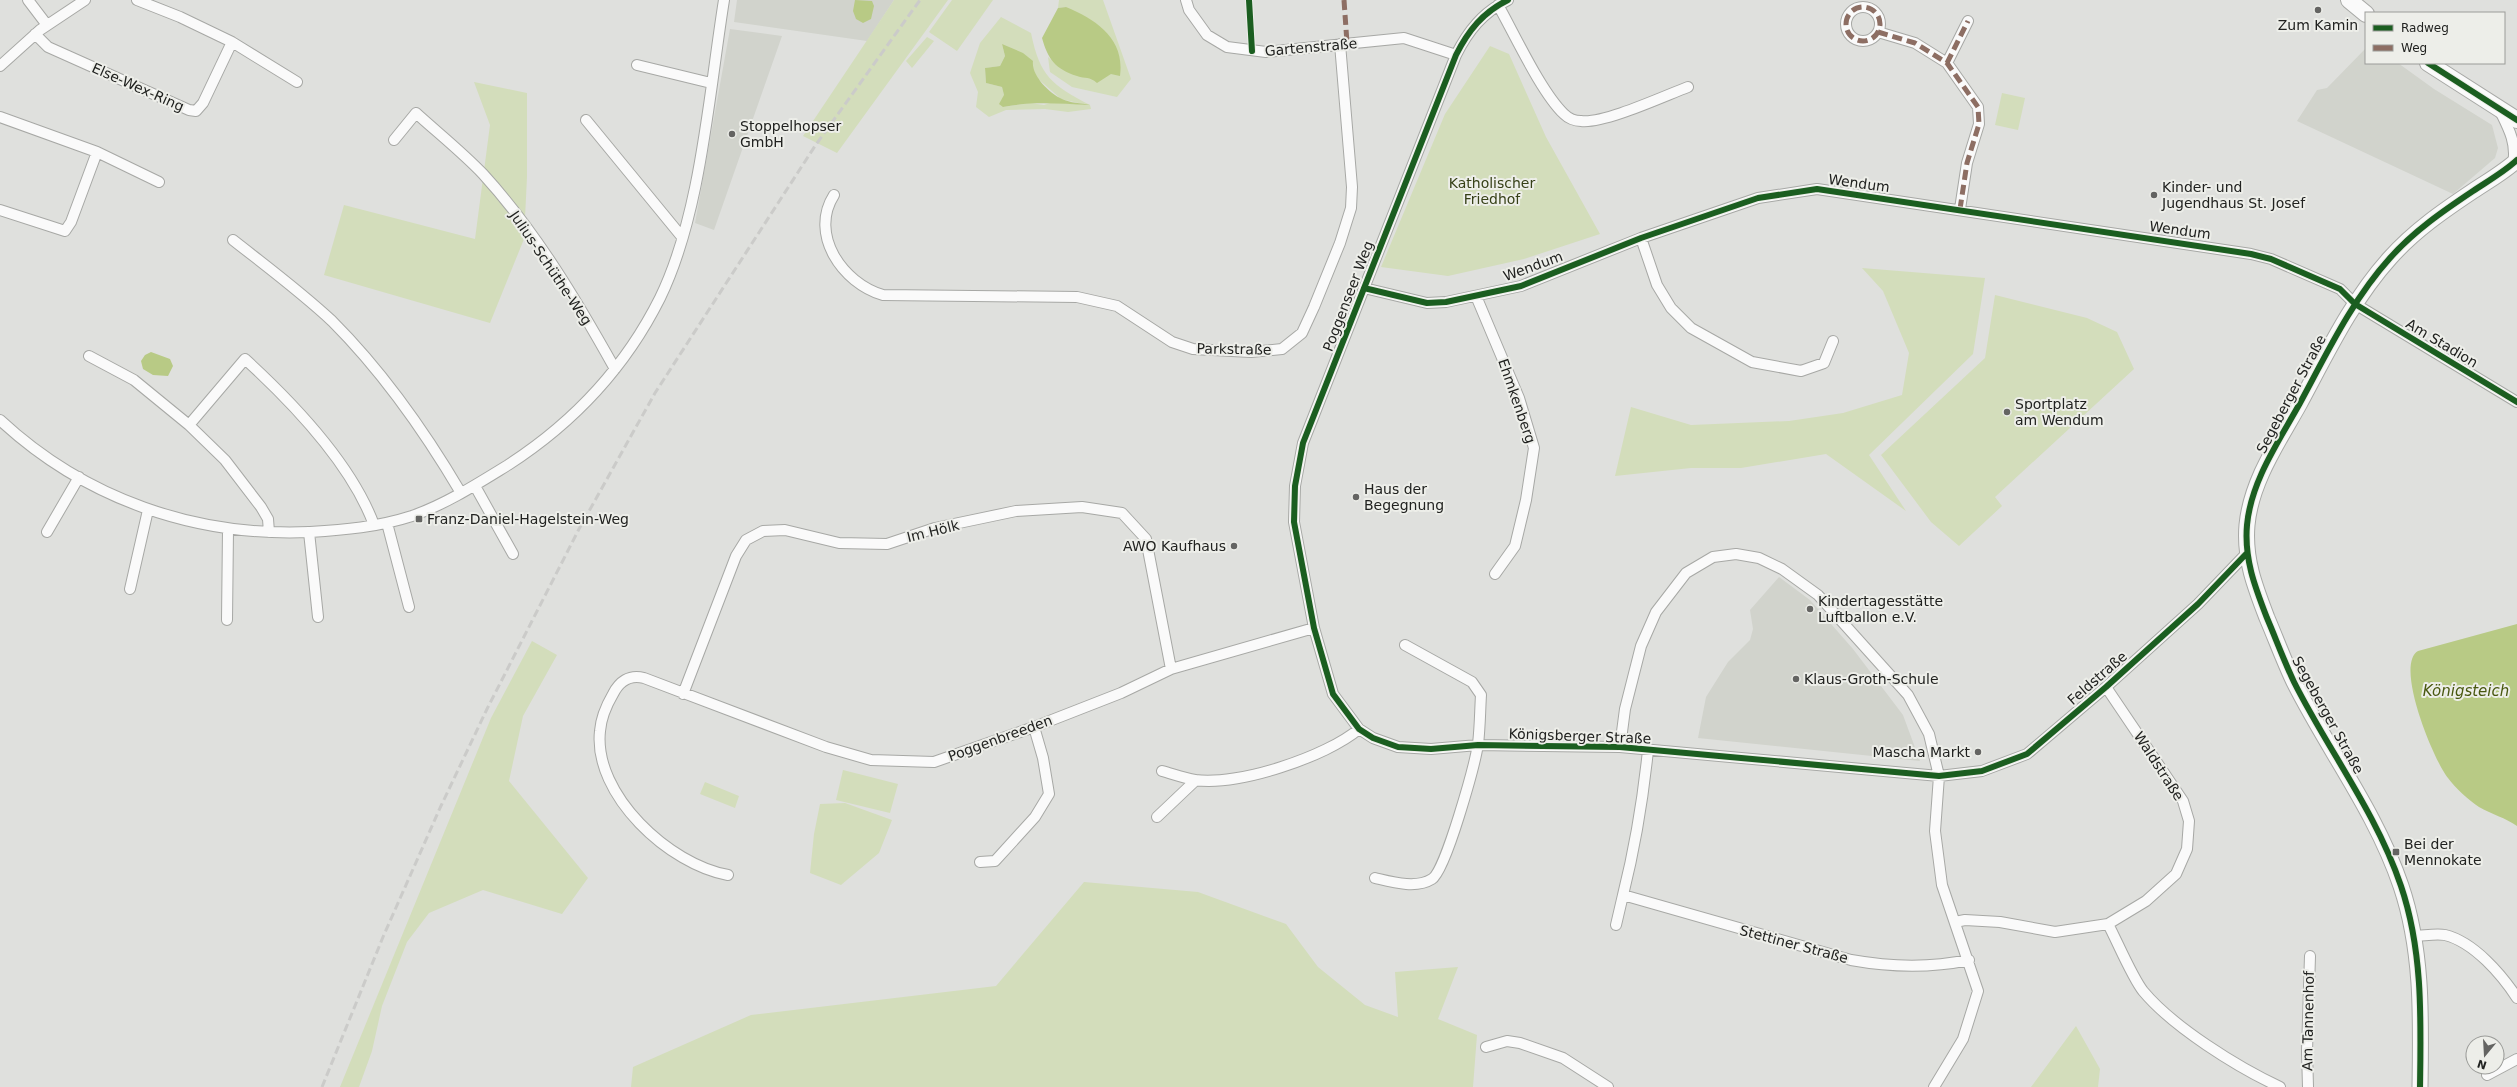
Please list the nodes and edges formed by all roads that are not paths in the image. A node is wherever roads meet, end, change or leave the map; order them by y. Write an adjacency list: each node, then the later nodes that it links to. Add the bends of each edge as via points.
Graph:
1 (28, 0): 11 (street)
2 (85, 0): 11 (street)
3 (137, 0): 14 (street)
4 (724, 0): 22 (street)
5 (1186, 0): 15 (street, Gartenstraße, via 1189,10 1206,35 1227,47 1266,52)
6 (1508, 0): 8 (street, Poggenseer Weg)
7 (2349, 0): 9 (main road)
8 (1498, 5): 16 (street, Poggenseer Weg, via 1481,18 1466,36); 23 (street, via 1550,96 1565,115 1572,119 1581,122 1597,121)
9 (2365, 13)
10 (1968, 21): 17 (street)
11 (47, 25): 13 (street)
12 (1878, 32): 17 (street, via 1915,42)
13 (35, 34): 14 (street, Else-Wex-Ring, via 48,47 196,111); 19 (street)
14 (232, 42): 21 (street)
15 (1340, 44): 16 (street, Gartenstraße, via 1404,38); 32 (street, Parkstraße, via 1352,187 1351,208 1340,244 1302,333 1282,349 1251,352 1193,349 1172,342 1117,306 1077,297 883,295 874,292 860,284 831,254 826,235 826,207)
16 (1456, 55): 38 (street, Poggenseer Weg)
17 (1947, 63): 33 (street, via 1978,107 1979,124 1967,163)
18 (2430, 64): 24 (main road)
19 (0, 66)
20 (637, 66): 22 (street)
21 (297, 82)
22 (711, 83): 35 (street)
23 (1688, 87)
24 (2498, 108): 27 (main road); 30 (street, via 2511,132 2516,150)
25 (0, 117): 29 (street)
26 (586, 120): 35 (street)
27 (2517, 120)
28 (394, 140): 43 (street, Julius-Schüthe-Weg, via 416,113 483,175 529,231)
29 (97, 152): 31 (street); 34 (street, via 71,222 65,231)
30 (2515, 162): 40 (main road, Segeberger Straße, via 2416,232 2389,258)
31 (159, 182)
32 (834, 195)
33 (1960, 209): 36 (street, Wendum, via 1817,189 1758,198); 40 (street, Wendum, via 2272,259 2340,289)
34 (0, 210)
35 (682, 237): 43 (street, via 660,298 636,340)
36 (1640, 238): 39 (street, Wendum, via 1521,286); 41 (street, via 1657,285 1671,308 1691,328 1718,344 1752,362 1801,371 1824,363)
37 (233, 240): 49 (street, via 309,300 360,351 411,415)
38 (1364, 288): 39 (street, Wendum, via 1427,302 1446,302); 64 (street, Poggenseer Weg, via 1303,443 1295,486 1294,533)
39 (1476, 296): 59 (street, Ehmkenberg, via 1519,398 1534,448 1526,500 1515,546)
40 (2355, 304): 44 (street, Am Stadion); 57 (main road, Segeberger Straße, via 2254,492 2247,524)
41 (1833, 341)
42 (89, 356): 46 (street, via 134,380)
43 (615, 369): 48 (street, via 592,396 552,433)
44 (2517, 402)
45 (0, 420): 47 (street, via 37,451)
46 (189, 425): 52 (street, via 245,360 281,394 342,468 368,509); 55 (street, via 225,460 261,507 268,519)
47 (79, 477): 50 (street); 54 (street)
48 (475, 486): 49 (street); 58 (street)
49 (462, 493): 51 (street, via 431,508)
50 (148, 510): 53 (street); 60 (street)
51 (387, 523): 52 (street); 61 (street)
52 (374, 526): 56 (street)
53 (228, 530): 55 (street); 63 (street)
54 (48, 532)
55 (269, 532): 56 (street)
56 (309, 532): 62 (street)
57 (2247, 553): 67 (street, Feldstraße, via 2198,604); 85 (main road, Segeberger Straße, via 2250,572 2287,667 2385,846 2401,886)
58 (513, 554)
59 (1495, 574)
60 (130, 589)
61 (409, 607)
62 (318, 616)
63 (226, 620)
64 (1314, 628): 66 (street, Poggenbreeden); 70 (street, Königsberger Straße, via 1333,694)
65 (1405, 645): 71 (street, via 1472,682 1481,695)
66 (1171, 669): 68 (street, Im Hölk, via 1146,539 1122,513 1082,507 1016,511 934,528 887,544 838,542 785,530 763,531 746,540 736,556); 69 (street, Poggenbreeden, via 1121,693)
67 (2106, 687): 75 (street, Feldstraße, via 2026,754 1982,771); 83 (street, Waldstraße, via 2170,780 2183,801 2189,821 2187,848 2176,874 2146,901)
68 (683, 694): 69 (street, Poggenbreeden, via 826,747 871,760 934,762); 79 (street, Poggenbreeden, via 635,675 627,678 616,688 602,717 600,750 606,772 616,793 652,835 672,851 713,872)
69 (1034, 727): 78 (street, via 1043,758 1049,794 1035,817 995,861)
70 (1359, 729): 71 (street, Königsberger Straße, via 1398,747 1431,749); 76 (street, via 1348,739 1317,755 1264,772 1227,779)
71 (1478, 745): 72 (street, Königsberger Straße); 80 (street, via 1446,856 1438,873 1424,882 1410,883)
72 (1620, 747): 73 (street, Königsberger Straße); 75 (street, via 1627,702 1641,646 1656,612 1686,573 1713,557 1736,554 1759,558 1782,569 1818,595 1908,695 1929,734)
73 (1648, 750): 75 (street, Königsberger Straße); 81 (street, via 1642,805)
74 (1162, 771): 76 (street)
75 (1939, 776): 82 (street, via 1936,831 1942,885)
76 (1196, 780): 77 (street)
77 (1157, 817)
78 (980, 862)
79 (728, 875)
80 (1375, 878)
81 (1623, 895): 84 (street); 87 (street, Stettiner Straße, via 1851,960 1883,966 1917,966)
82 (1955, 922): 83 (street, Waldstraße, via 2000,922 2055,932); 87 (street)
83 (2108, 924): 94 (street, via 2143,991 2180,1026 2263,1079)
84 (1616, 926)
85 (2414, 936): 88 (street, via 2445,935 2470,948 2501,974); 96 (main road, Segeberger Straße, via 2421,1005)
86 (2310, 956): 95 (street, Am Tannenhof)
87 (1969, 960): 93 (street, via 1978,991 1963,1039)
88 (2517, 998)
89 (1486, 1047): 92 (street, via 1507,1041 1520,1043 1563,1058)
90 (2517, 1059): 91 (street)
91 (2505, 1065)
92 (1608, 1087)
93 (1934, 1087)
94 (2280, 1087)
95 (2308, 1087)
96 (2420, 1087)

